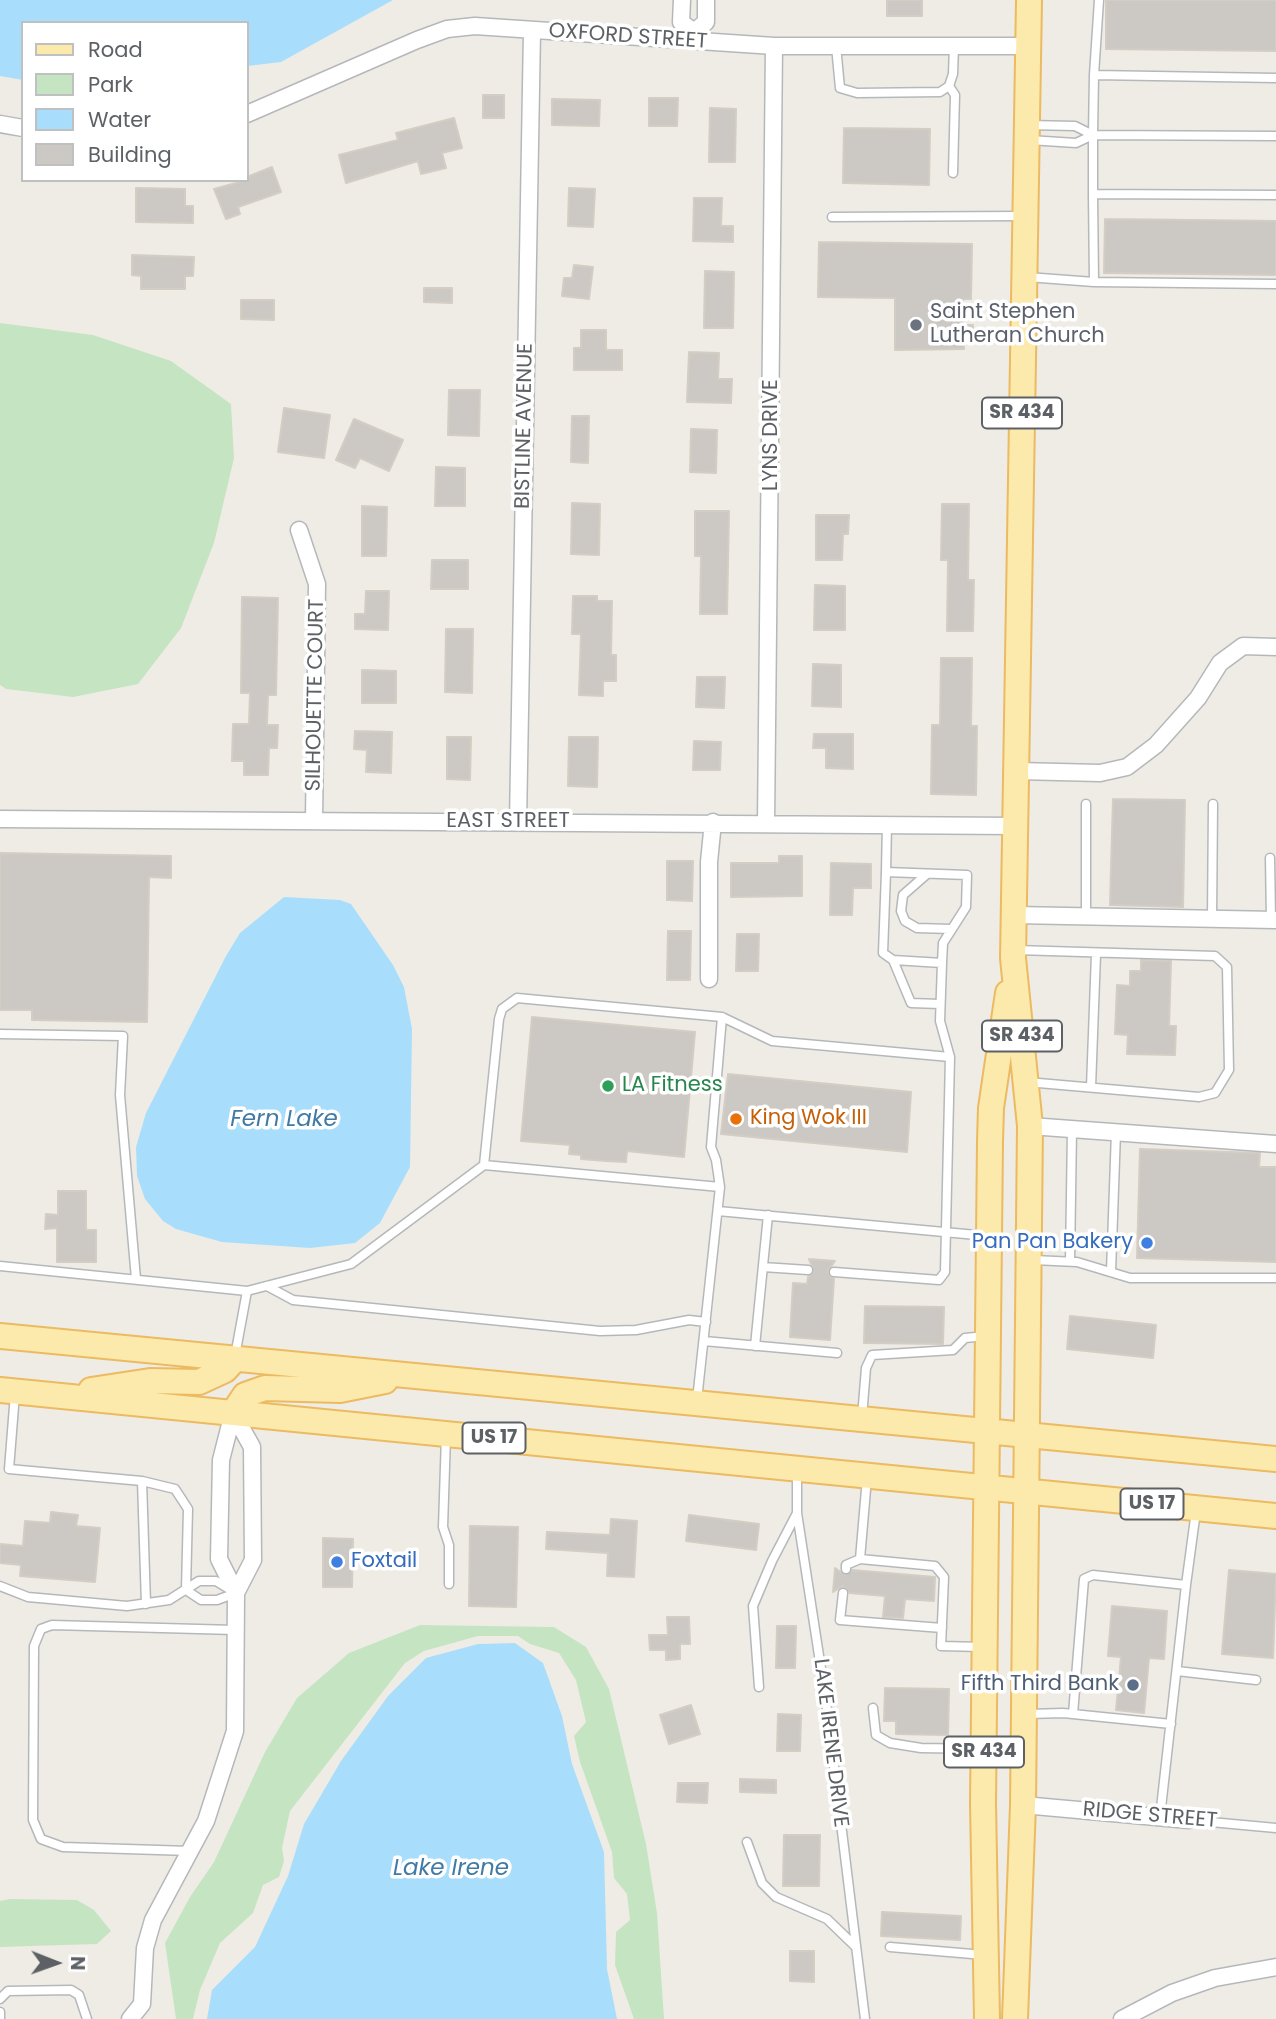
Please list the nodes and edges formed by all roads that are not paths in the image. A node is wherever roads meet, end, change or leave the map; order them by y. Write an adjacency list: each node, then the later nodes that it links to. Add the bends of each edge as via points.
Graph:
1 (682, 0): 6 (street, via 681,22)
2 (706, 0): 6 (street, via 706,22)
3 (1030, 0): 10 (main road, SR 434)
4 (1099, 0): 11 (lane)
5 (532, 31): 6 (street, OXFORD STREET); 14 (street, OXFORD STREET, via 475,26 447,29); 35 (street, BISTLINE AVENUE)
6 (694, 36): 7 (street, OXFORD STREET)
7 (774, 46): 8 (street, OXFORD STREET); 37 (street, LYNS DRIVE)
8 (836, 46): 9 (street, OXFORD STREET); 13 (lane, via 836,78 847,92 940,92)
9 (954, 46): 10 (street, OXFORD STREET); 13 (lane)
10 (1028, 46): 17 (main road, SR 434)
11 (1094, 75): 12 (lane); 18 (lane)
12 (1276, 78)
13 (949, 86): 20 (lane, via 955,94)
14 (248, 114)
15 (0, 124): 16 (street)
16 (21, 128)
17 (1026, 132): 18 (lane, via 1075,126); 18 (lane, via 1076,143); 23 (main road, SR 434)
18 (1093, 135): 19 (lane); 21 (lane)
19 (1276, 136)
20 (953, 173)
21 (1093, 194): 22 (lane); 26 (lane)
22 (1276, 195)
23 (1025, 216): 24 (lane); 25 (main road, SR 434)
24 (832, 217)
25 (1024, 276): 26 (lane); 30 (main road, SR 434)
26 (1094, 282): 27 (lane)
27 (1276, 284)
28 (299, 530): 34 (street, SILHOUETTE COURT, via 317,584)
29 (1276, 647): 30 (street, via 1243,646 1220,663 1198,698 1156,746 1127,767 1100,773)
30 (1017, 771): 39 (main road, SR 434)
31 (1086, 804): 44 (lane)
32 (1213, 804): 45 (lane)
33 (0, 818): 34 (street, EAST STREET)
34 (314, 821): 35 (street, EAST STREET)
35 (518, 822): 36 (street, EAST STREET)
36 (713, 822): 37 (street, EAST STREET); 52 (street)
37 (766, 823): 38 (street, EAST STREET)
38 (887, 824): 39 (street, EAST STREET); 41 (lane)
39 (1016, 826): 43 (main road, SR 434)
40 (1270, 858): 46 (lane)
41 (886, 872): 42 (lane); 50 (lane, via 883,953)
42 (927, 874): 47 (lane, via 967,875 966,907); 47 (lane, via 903,895 901,911 916,928)
43 (1014, 915): 44 (street); 48 (main road, SR 434)
44 (1086, 917): 45 (street)
45 (1212, 919): 46 (street)
46 (1273, 920)
47 (951, 929): 51 (lane, via 943,943)
48 (1013, 954): 49 (lane); 57 (main road, SR 434); 68 (main road, SR 434, via 991,1108)
49 (1096, 954): 58 (lane); 58 (lane, via 1215,956 1227,967 1229,1070 1215,1093 1199,1097)
50 (893, 960): 51 (lane); 53 (lane, via 911,1003)
51 (942, 963): 53 (lane)
52 (709, 979)
53 (940, 1004): 56 (lane)
54 (722, 1017): 56 (lane, via 772,1041); 63 (lane, via 526,997 508,1002 499,1019); 64 (lane, via 711,1147)
55 (0, 1034): 77 (lane, via 122,1036 121,1107)
56 (950, 1057): 67 (lane)
57 (1027, 1082): 58 (lane); 59 (main road, SR 434)
58 (1091, 1087)
59 (1030, 1126): 60 (street); 69 (main road, SR 434)
60 (1072, 1129): 61 (street); 70 (lane)
61 (1116, 1132): 62 (street); 75 (lane)
62 (1276, 1144)
63 (484, 1165): 64 (lane); 78 (lane, via 351,1264)
64 (720, 1187): 65 (lane)
65 (718, 1211): 66 (lane); 80 (lane)
66 (768, 1216): 67 (lane); 72 (lane)
67 (947, 1233): 68 (lane); 74 (lane, via 945,1272 939,1280)
68 (989, 1237): 82 (main road, SR 434)
69 (1029, 1260): 70 (lane); 95 (main road, SR 434)
70 (1070, 1261): 75 (lane)
71 (0, 1266): 77 (lane)
72 (763, 1267): 73 (lane); 84 (lane)
73 (808, 1270)
74 (834, 1272)
75 (1111, 1272): 76 (lane, via 1130,1278)
76 (1276, 1278)
77 (136, 1279): 79 (lane)
78 (267, 1286): 79 (lane); 80 (lane, via 293,1300 600,1331)
79 (247, 1291): 86 (lane)
80 (706, 1322): 83 (lane)
81 (0, 1336): 86 (main road)
82 (989, 1336): 92 (lane, via 965,1338 953,1350 872,1355 866,1368); 93 (main road, SR 434)
83 (704, 1341): 84 (lane); 90 (lane)
84 (755, 1346): 85 (lane)
85 (837, 1353)
86 (235, 1359): 87 (main road); 89 (main road, via 225,1370 199,1382 150,1381)
87 (413, 1376): 90 (main road); 91 (main road, via 340,1390 265,1388 245,1395)
88 (8, 1391): 89 (main road, US 17); 98 (lane)
89 (56, 1395): 91 (main road, US 17)
90 (696, 1403): 92 (main road)
91 (233, 1413): 94 (main road, US 17); 112 (street, via 221,1460 219,1559); 112 (street, via 252,1447 253,1560)
92 (862, 1419): 93 (main road)
93 (988, 1431): 95 (main road); 101 (main road, SR 434)
94 (446, 1433): 97 (main road, US 17); 108 (lane, via 443,1527 449,1545)
95 (1028, 1435): 96 (main road); 102 (main road, SR 434)
96 (1276, 1459)
97 (797, 1468): 99 (main road, US 17); 104 (lane, LAKE IRENE DRIVE)
98 (4, 1469): 100 (lane)
99 (868, 1475): 101 (main road, US 17); 106 (lane)
100 (142, 1481): 111 (lane, via 175,1489 188,1509); 114 (lane)
101 (988, 1486): 102 (main road, US 17); 117 (main road, SR 434)
102 (1028, 1490): 103 (main road, US 17); 122 (main road, SR 434)
103 (1196, 1508): 105 (main road, US 17); 109 (lane)
104 (797, 1513): 120 (lane, via 753,1606); 132 (lane, LAKE IRENE DRIVE)
105 (1276, 1516)
106 (860, 1559): 107 (lane); 115 (lane, via 935,1566 944,1577)
107 (846, 1569)
108 (449, 1584)
109 (1186, 1585): 118 (lane); 123 (lane, via 1093,1575 1084,1579)
110 (0, 1586): 114 (lane, via 28,1597)
111 (186, 1590): 112 (lane, via 201,1600); 112 (lane, via 199,1581 216,1581); 114 (lane, via 169,1601)
112 (236, 1593): 116 (street)
113 (843, 1593): 115 (lane, via 840,1620)
114 (146, 1604)
115 (942, 1628): 117 (lane, via 942,1646)
116 (235, 1630): 131 (street, via 235,1731 206,1821); 131 (lane, via 52,1625 41,1629 34,1646 33,1821 41,1839 63,1847)
117 (986, 1647): 125 (main road, SR 434)
118 (1177, 1671): 119 (lane); 124 (lane)
119 (1256, 1680)
120 (759, 1688)
121 (873, 1708): 125 (lane, via 876,1735 890,1743)
122 (1025, 1714): 123 (lane); 126 (main road, SR 434)
123 (1073, 1714): 124 (lane)
124 (1171, 1724): 127 (lane)
125 (984, 1749): 134 (main road, SR 434)
126 (1023, 1805): 127 (street, RIDGE STREET); 143 (main road, SR 434)
127 (1160, 1817): 128 (street, RIDGE STREET)
128 (1189, 1820): 129 (lane, RIDGE STREET)
129 (1276, 1828)
130 (747, 1842): 132 (lane, via 762,1883 776,1897 827,1919)
131 (190, 1851): 140 (street, via 153,1920 145,1948 142,2004)
132 (856, 1947): 141 (lane, LAKE IRENE DRIVE)
133 (890, 1947): 134 (lane)
134 (986, 1955): 142 (main road, SR 434)
135 (1276, 1967): 144 (street, via 1215,1978 1172,1993)
136 (0, 1999): 139 (lane, via 8,1991 71,1990 79,1995)
137 (0, 2012): 138 (lane)
138 (0, 2019)
139 (87, 2019)
140 (130, 2019)
141 (865, 2019)
142 (987, 2019)
143 (1015, 2019)
144 (1122, 2019)

